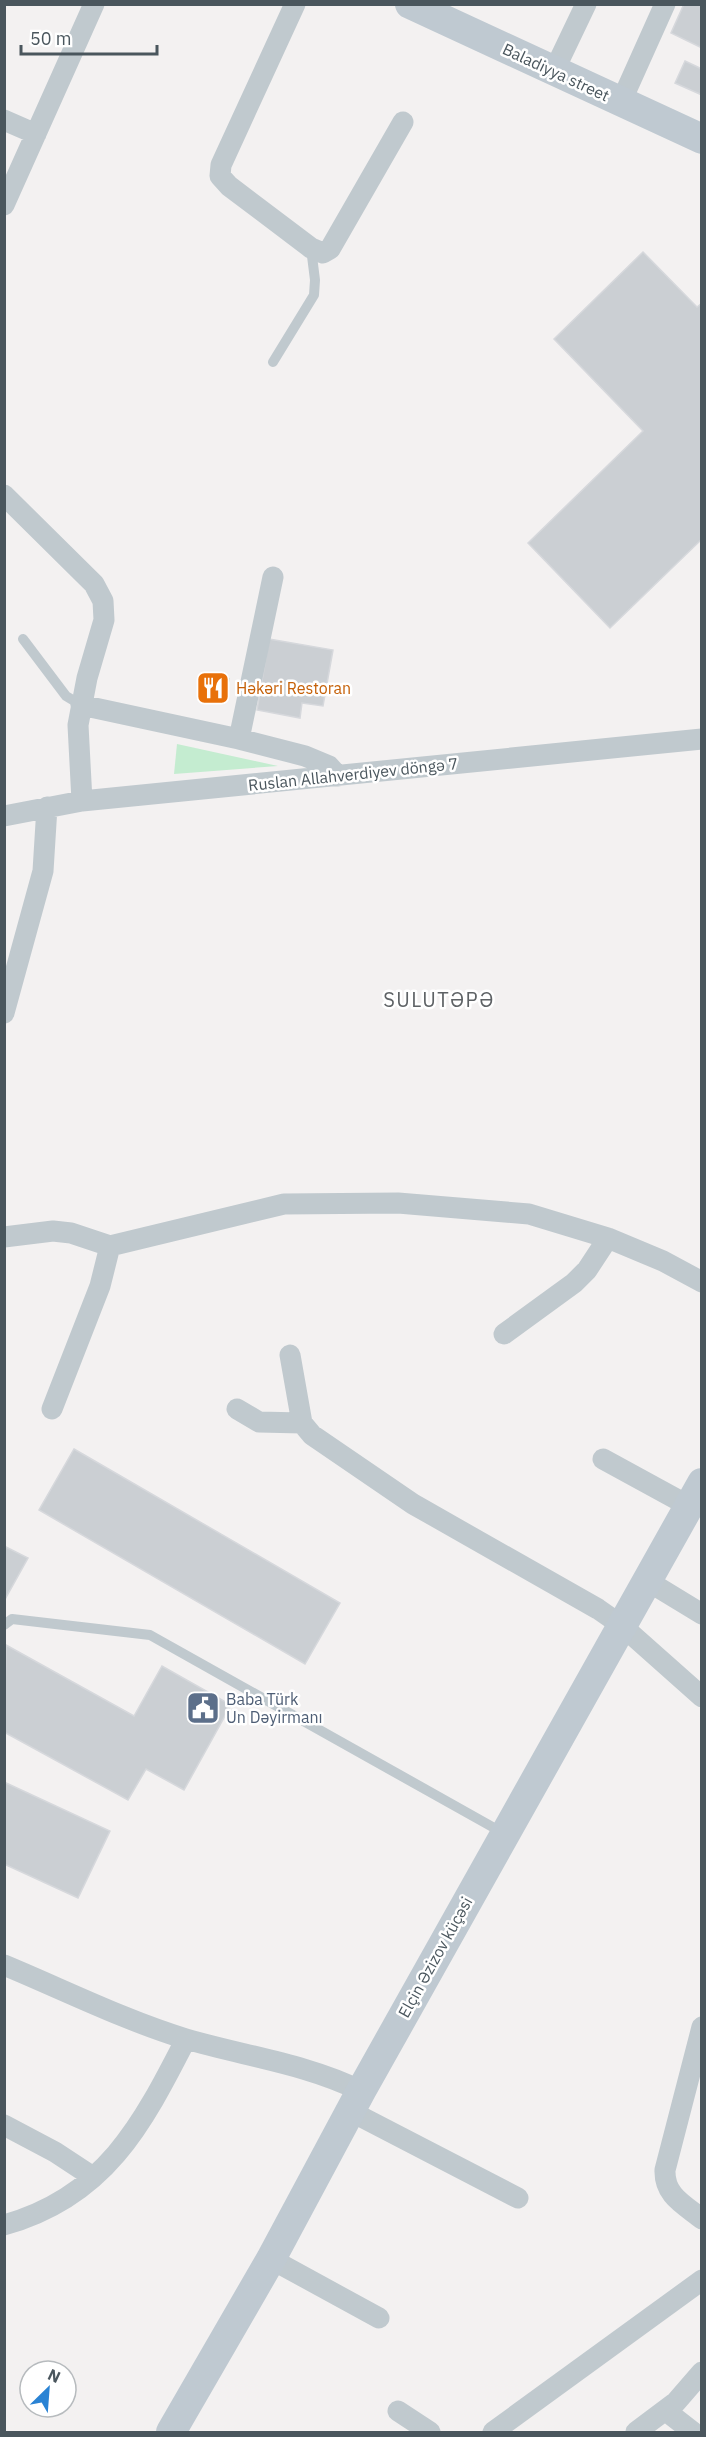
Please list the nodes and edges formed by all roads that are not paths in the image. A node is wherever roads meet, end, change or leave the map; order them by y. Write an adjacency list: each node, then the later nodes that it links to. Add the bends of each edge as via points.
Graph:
1 (94, 4): 10 (street)
2 (294, 4): 13 (street, via 221,165 220,176)
3 (410, 4): 6 (street, Baladiyya street)
4 (586, 4): 6 (street)
5 (665, 4): 7 (street)
6 (554, 71): 7 (street, Baladiyya street)
7 (621, 102): 11 (street, Baladiyya street)
8 (4, 120): 10 (street)
9 (404, 122): 13 (street, via 330,249 323,253)
10 (36, 134): 12 (street)
11 (702, 139)
12 (4, 205)
13 (311, 248): 14 (lane, via 314,296)
14 (273, 362)
15 (4, 495): 18 (street, via 94,584 103,600 104,620)
16 (273, 577): 19 (street)
17 (22, 639): 18 (lane, via 66,696)
18 (81, 705): 19 (street); 22 (street, via 76,740)
19 (239, 739): 21 (street, via 317,760)
20 (702, 739): 21 (street, Ruslan Allahverdiyev döngə 7)
21 (338, 776): 22 (street, Ruslan Allahverdiyev döngə 7)
22 (82, 801): 23 (street, Ruslan Allahverdiyev döngə 7)
23 (47, 807): 24 (street, Ruslan Allahverdiyev döngə 7); 25 (street, via 43,871)
24 (4, 816)
25 (4, 1013)
26 (4, 1237): 28 (street, via 71,1233)
27 (608, 1238): 28 (street, via 529,1214 398,1203 317,1202 284,1204); 29 (street); 30 (street, via 574,1282)
28 (110, 1246): 32 (street, via 100,1286)
29 (702, 1282)
30 (504, 1334)
31 (290, 1355): 34 (street)
32 (52, 1409)
33 (237, 1409): 34 (street, via 259,1422)
34 (302, 1423): 40 (street, via 312,1435 413,1504)
35 (603, 1459): 36 (street)
36 (695, 1494): 37 (street, Elçin Əzizov küçəsi)
37 (646, 1580): 38 (street); 40 (street, Elçin Əzizov küçəsi)
38 (702, 1614)
39 (4, 1625): 42 (lane, via 12,1619 150,1635)
40 (621, 1625): 41 (street); 42 (street, Elçin Əzizov küçəsi)
41 (702, 1697)
42 (505, 1834): 46 (street, Elçin Əzizov küçəsi)
43 (4, 1965): 45 (street)
44 (702, 2027): 50 (street, via 664,2182 675,2199)
45 (186, 2039): 46 (street, via 321,2075); 48 (street, via 147,2115 111,2162)
46 (355, 2101): 49 (street); 52 (street, Elçin Əzizov küçəsi)
47 (4, 2125): 48 (street)
48 (93, 2177): 51 (street, via 33,2217)
49 (518, 2198)
50 (702, 2219)
51 (4, 2225)
52 (271, 2259): 54 (street); 58 (street, Elçin Əzizov küçəsi)
53 (702, 2280): 60 (street)
54 (379, 2318)
55 (702, 2372): 57 (street)
56 (398, 2411): 59 (street)
57 (666, 2411): 61 (street); 62 (street)
58 (171, 2433)
59 (430, 2433)
60 (493, 2433)
61 (636, 2433)
62 (693, 2433)

